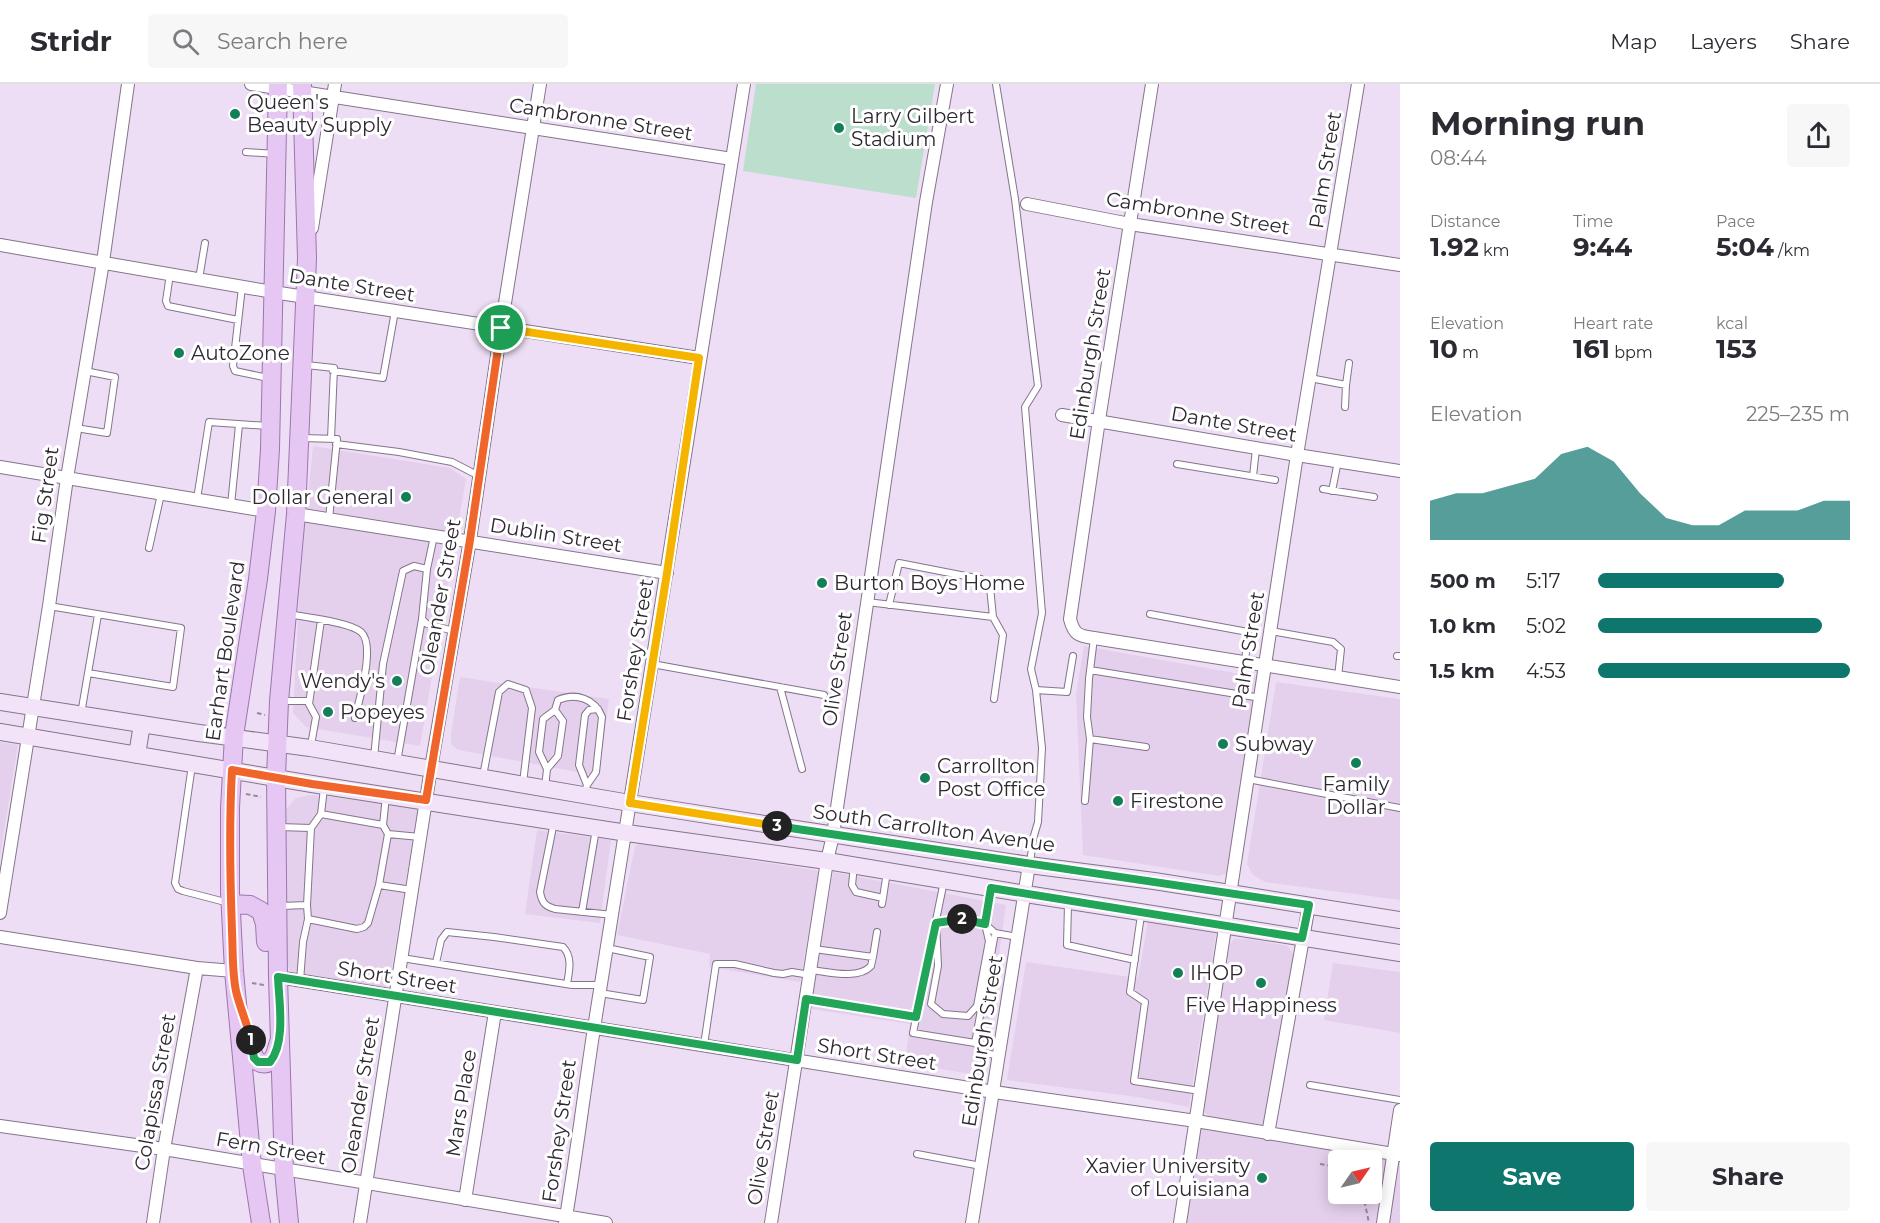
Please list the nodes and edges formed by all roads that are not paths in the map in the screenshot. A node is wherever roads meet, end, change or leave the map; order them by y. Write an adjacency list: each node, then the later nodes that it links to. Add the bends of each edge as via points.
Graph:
1 (128, 84): 22 (street, Fig Street)
2 (251, 84): 9 (street, Cambronne Street)
3 (540, 84): 12 (street, Oleander Street)
4 (744, 84): 15 (street, Forshey Street)
5 (947, 84): 72 (street, Olive Street)
6 (996, 84): 93 (lane, via 1038,386 1025,407 1042,613 1031,669)
7 (1152, 84): 17 (street, Edinburgh Street)
8 (1358, 84): 20 (street, Palm Street)
9 (278, 86): 10 (street, Cambronne Street); 14 (main road, Earhart Boulevard)
10 (303, 88): 11 (street, Cambronne Street); 21 (main road)
11 (334, 90): 12 (street, Cambronne Street); 21 (street)
12 (534, 128): 15 (street, Cambronne Street); 31 (street, Oleander Street)
13 (246, 152): 14 (lane)
14 (276, 154): 27 (main road, Earhart Boulevard)
15 (732, 159): 32 (street, Forshey Street)
16 (1027, 204): 17 (street, Cambronne Street)
17 (1130, 224): 20 (street, Cambronne Street); 42 (street, Edinburgh Street)
18 (205, 243): 25 (lane)
19 (0, 245): 22 (street, Dante Street)
20 (1331, 253): 23 (street, Cambronne Street); 38 (street, Palm Street)
21 (307, 258): 28 (main road)
22 (103, 262): 24 (street, Dante Street); 35 (street, Fig Street)
23 (1400, 265)
24 (170, 274): 25 (street, Dante Street); 30 (lane, via 168,306)
25 (199, 279): 26 (street, Dante Street)
26 (242, 287): 27 (street, Dante Street); 30 (lane)
27 (273, 292): 28 (street, Dante Street); 37 (main road, Earhart Boulevard)
28 (306, 297): 29 (street, Dante Street); 34 (main road)
29 (395, 311): 31 (street, Dante Street); 36 (lane, via 382,378)
30 (238, 320): 37 (lane, via 235,371)
31 (501, 328): 32 (street, Dante Street); 54 (street, Oleander Street)
32 (699, 358): 71 (street, Forshey Street)
33 (1349, 363): 39 (lane)
34 (302, 365): 36 (lane, via 334,368); 46 (main road)
35 (85, 371): 45 (street, Fig Street); 45 (lane, via 115,377 107,433)
36 (333, 371): 47 (lane)
37 (272, 378): 44 (main road, Earhart Boulevard)
38 (1310, 378): 39 (lane); 49 (street, Palm Street)
39 (1346, 385): 40 (lane)
40 (1345, 407)
41 (1062, 415): 42 (street, Dante Street)
42 (1099, 420): 48 (street, Dante Street); 83 (street, Edinburgh Street, via 1070,619 1072,630)
43 (239, 425): 44 (lane); 62 (lane, via 209,422); 63 (lane)
44 (271, 427): 64 (main road, Earhart Boulevard)
45 (75, 428): 56 (street, Fig Street)
46 (299, 437): 47 (lane); 65 (main road)
47 (334, 442): 54 (lane, via 452,462); 66 (lane)
48 (1256, 448): 49 (street, Dante Street); 55 (lane)
49 (1297, 455): 50 (street, Dante Street); 82 (street, Palm Street)
50 (1338, 461): 53 (street, Dante Street); 59 (lane)
51 (1177, 464): 55 (lane)
52 (0, 467): 56 (street)
53 (1400, 471)
54 (479, 476): 68 (street, Oleander Street)
55 (1253, 476): 57 (lane)
56 (67, 478): 60 (street); 74 (street, Fig Street)
57 (1275, 480)
58 (1323, 489): 59 (lane)
59 (1332, 491): 61 (lane)
60 (161, 493): 62 (street); 69 (lane)
61 (1374, 497)
62 (197, 499): 63 (street)
63 (231, 505): 64 (street)
64 (266, 511): 109 (main road, Earhart Boulevard)
65 (296, 514): 66 (street, Dublin Street); 75 (main road)
66 (329, 519): 67 (street, Dublin Street)
67 (434, 535): 68 (street, Dublin Street); 70 (lane)
68 (470, 540): 71 (street, Dublin Street); 81 (street, Oleander Street)
69 (149, 548)
70 (427, 569): 79 (lane); 103 (lane, via 414,566 403,571 383,664)
71 (667, 573): 86 (street, Forshey Street)
72 (867, 602): 73 (lane); 143 (street, Olive Street)
73 (890, 605): 78 (lane); 78 (lane, via 898,563 981,579 990,587)
74 (49, 606): 77 (lane); 100 (street, Fig Street)
75 (287, 614): 80 (lane); 97 (main road)
76 (1150, 614): 85 (lane, via 1248,632)
77 (98, 615): 89 (lane); 89 (lane, via 181,628 173,687)
78 (993, 617): 96 (lane, via 1003,635)
79 (422, 619): 81 (lane); 106 (lane)
80 (321, 620): 98 (lane); 105 (lane, via 361,632 367,644)
81 (454, 631): 119 (street, Oleander Street)
82 (1271, 631): 87 (street, Palm Street); 90 (lane, via 1333,642 1341,650)
83 (1094, 639): 85 (street); 88 (lane)
84 (1073, 656): 93 (lane, via 1067,692)
85 (1245, 662): 87 (street)
86 (652, 664): 91 (lane); 133 (street, Forshey Street)
87 (1266, 665): 90 (street); 95 (street, Palm Street)
88 (1090, 670): 95 (lane); 111 (lane)
89 (88, 674): 104 (lane)
90 (1338, 677): 92 (street)
91 (780, 687): 94 (lane); 121 (lane)
92 (1400, 687)
93 (1035, 690): 147 (lane, via 1042,748 1038,822)
94 (824, 695)
95 (1260, 698): 125 (street, Palm Street)
96 (994, 699)
97 (279, 701): 98 (lane); 112 (main road)
98 (309, 701): 114 (lane, via 316,717)
99 (0, 702): 100 (main road, South Carrollton Avenue)
100 (33, 707): 104 (main road, South Carrollton Avenue); 110 (street, Fig Street)
101 (598, 709): 102 (lane, via 586,699 567,696 558,700); 129 (lane, via 602,726 596,772); 129 (lane, via 585,715 579,765)
102 (555, 710): 120 (lane, via 563,721 558,756); 120 (lane, via 543,719 539,752)
103 (378, 712): 106 (lane, via 389,718); 116 (lane)
104 (81, 715): 107 (main road, South Carrollton Avenue)
105 (355, 718)
106 (404, 718): 117 (lane)
107 (142, 724): 109 (main road, South Carrollton Avenue); 115 (main road)
108 (0, 732): 110 (main road)
109 (234, 736): 112 (main road, South Carrollton Avenue); 122 (main road, Earhart Boulevard)
110 (28, 737): 115 (main road); 162 (street, Fig Street)
111 (1090, 739): 113 (lane); 132 (lane)
112 (279, 743): 114 (main road, South Carrollton Avenue); 123 (main road)
113 (1146, 747)
114 (310, 748): 116 (main road, South Carrollton Avenue)
115 (137, 755): 118 (main road)
116 (374, 758): 117 (main road, South Carrollton Avenue)
117 (396, 762): 119 (main road, South Carrollton Avenue)
118 (192, 765): 122 (main road); 156 (lane, via 175,884 183,891)
119 (431, 768): 124 (main road, South Carrollton Avenue); 131 (street, Oleander Street)
120 (547, 769): 128 (lane)
121 (802, 769)
122 (232, 770): 123 (main road); 156 (main road, Earhart Boulevard)
123 (276, 777): 127 (main road); 138 (main road)
124 (483, 777): 126 (main road, South Carrollton Avenue); 126 (lane, via 499,692 508,684 526,690 532,708)
125 (1248, 779): 134 (lane); 153 (street, Palm Street)
126 (523, 784): 128 (main road, South Carrollton Avenue)
127 (325, 786): 130 (main road); 135 (lane)
128 (544, 788): 129 (main road, South Carrollton Avenue)
129 (586, 789): 133 (main road, South Carrollton Avenue)
130 (386, 795): 131 (main road); 137 (lane)
131 (426, 800): 136 (main road); 144 (street, Oleander Street)
132 (1085, 801)
133 (630, 803): 141 (street, Forshey Street); 143 (main road, South Carrollton Avenue)
134 (1400, 808)
135 (321, 814): 137 (lane); 139 (lane)
136 (554, 821): 140 (main road); 161 (lane, via 541,900 555,909)
137 (383, 825): 142 (lane)
138 (277, 827): 139 (lane); 159 (main road)
139 (311, 828): 157 (lane)
140 (596, 828): 141 (main road); 161 (lane)
141 (627, 833): 145 (main road); 163 (street, Forshey Street)
142 (388, 834): 144 (lane); 150 (lane)
143 (833, 835): 145 (street, Olive Street); 147 (main road, South Carrollton Avenue)
144 (420, 837): 152 (street, Oleander Street)
145 (827, 861): 146 (main road); 175 (street, Olive Street)
146 (854, 865): 148 (main road); 148 (lane, via 852,885 856,892 882,901)
147 (1029, 865): 153 (main road, South Carrollton Avenue); 154 (street, Edinburgh Street)
148 (887, 871): 149 (main road)
149 (944, 881): 151 (main road); 166 (lane)
150 (379, 885): 152 (lane); 164 (lane, via 364,927)
151 (991, 888): 154 (main road); 167 (lane)
152 (412, 890): 178 (street, Oleander Street)
153 (1230, 892): 158 (main road, South Carrollton Avenue); 168 (street, Palm Street)
154 (1026, 894): 155 (main road); 172 (street, Edinburgh Street)
155 (1068, 900): 160 (main road); 179 (lane, via 1066,945)
156 (231, 904): 182 (main road, Earhart Boulevard); 184 (main road, via 250,905 261,911)
157 (307, 905): 159 (lane); 164 (lane)
158 (1309, 905): 165 (main road, South Carrollton Avenue); 173 (street)
159 (277, 906): 184 (main road)
160 (1142, 911): 168 (main road); 179 (lane)
161 (582, 912): 163 (lane)
162 (0, 913)
163 (613, 915): 174 (street, Forshey Street)
164 (308, 919): 185 (lane)
165 (1400, 920)
166 (936, 923): 167 (lane, via 962,919); 167 (lane, via 938,966 931,1004 943,1014 968,1016 977,1006 989,941); 192 (lane)
167 (985, 924): 170 (lane)
168 (1225, 924): 173 (main road); 200 (street, Palm Street)
169 (877, 932): 177 (lane)
170 (995, 933): 172 (lane); 195 (lane)
171 (0, 937): 181 (street)
172 (1019, 937): 197 (street, Edinburgh Street)
173 (1302, 938): 176 (main road); 206 (street)
174 (607, 948): 187 (street, Forshey Street); 187 (lane, via 650,957 643,1000)
175 (814, 949): 177 (lane); 183 (street, Olive Street)
176 (1400, 953)
177 (873, 957): 183 (lane, via 872,966 864,972)
178 (402, 958): 180 (lane); 189 (street, Oleander Street)
179 (1135, 960): 200 (lane, via 1130,992 1145,1002 1134,1081)
180 (436, 963): 186 (lane); 186 (lane, via 447,932 552,946 568,952)
181 (196, 968): 182 (street); 207 (street, Colapissa Street)
182 (234, 971): 188 (main road, Earhart Boulevard)
183 (810, 973): 190 (street, Olive Street); 196 (lane, via 774,974 735,964 716,964)
184 (272, 981): 185 (street, Short Street); 194 (main road)
185 (300, 982): 189 (street, Short Street)
186 (567, 984): 187 (lane)
187 (601, 989): 193 (street, Forshey Street)
188 (236, 991): 194 (main road, via 247,1020 254,1058 270,1062); 210 (main road, Earhart Boulevard)
189 (396, 996): 191 (street, Short Street); 213 (street, Oleander Street)
190 (806, 999): 192 (lane); 198 (street, Olive Street)
191 (495, 1012): 193 (street, Short Street); 214 (street, Mars Place)
192 (916, 1017): 195 (lane, via 913,1033)
193 (594, 1029): 196 (street, Short Street); 215 (street, Forshey Street)
194 (280, 1040): 212 (main road)
195 (975, 1043): 197 (lane, via 985,1053)
196 (704, 1046): 198 (street, Short Street)
197 (1000, 1056): 201 (street, Edinburgh Street)
198 (797, 1060): 201 (street, Short Street); 221 (street, Olive Street)
199 (1310, 1085): 202 (lane)
200 (1200, 1091): 204 (street, Palm Street)
201 (994, 1092): 204 (street, Short Street); 211 (street, Edinburgh Street)
202 (1400, 1100)
203 (1400, 1110): 209 (street)
204 (1196, 1121): 206 (street, Short Street); 223 (street, Palm Street)
205 (0, 1126): 207 (street, Fern Street)
206 (1268, 1134): 209 (street, Short Street)
207 (164, 1149): 210 (street, Fern Street); 216 (street, Colapissa Street)
208 (917, 1154): 211 (lane)
209 (1396, 1155): 224 (street)
210 (252, 1165): 212 (street, Fern Street); 217 (main road, Earhart Boulevard)
211 (982, 1167): 222 (street, Edinburgh Street)
212 (284, 1170): 213 (street, Fern Street); 218 (main road)
213 (366, 1183): 214 (street, Fern Street); 219 (street, Oleander Street)
214 (465, 1200): 215 (street, Fern Street)
215 (565, 1220): 220 (street, Fern Street)
216 (153, 1223)
217 (261, 1223)
218 (289, 1223)
219 (360, 1223)
220 (606, 1223)
221 (771, 1223)
222 (972, 1223)
223 (1180, 1223)
224 (1383, 1223)

